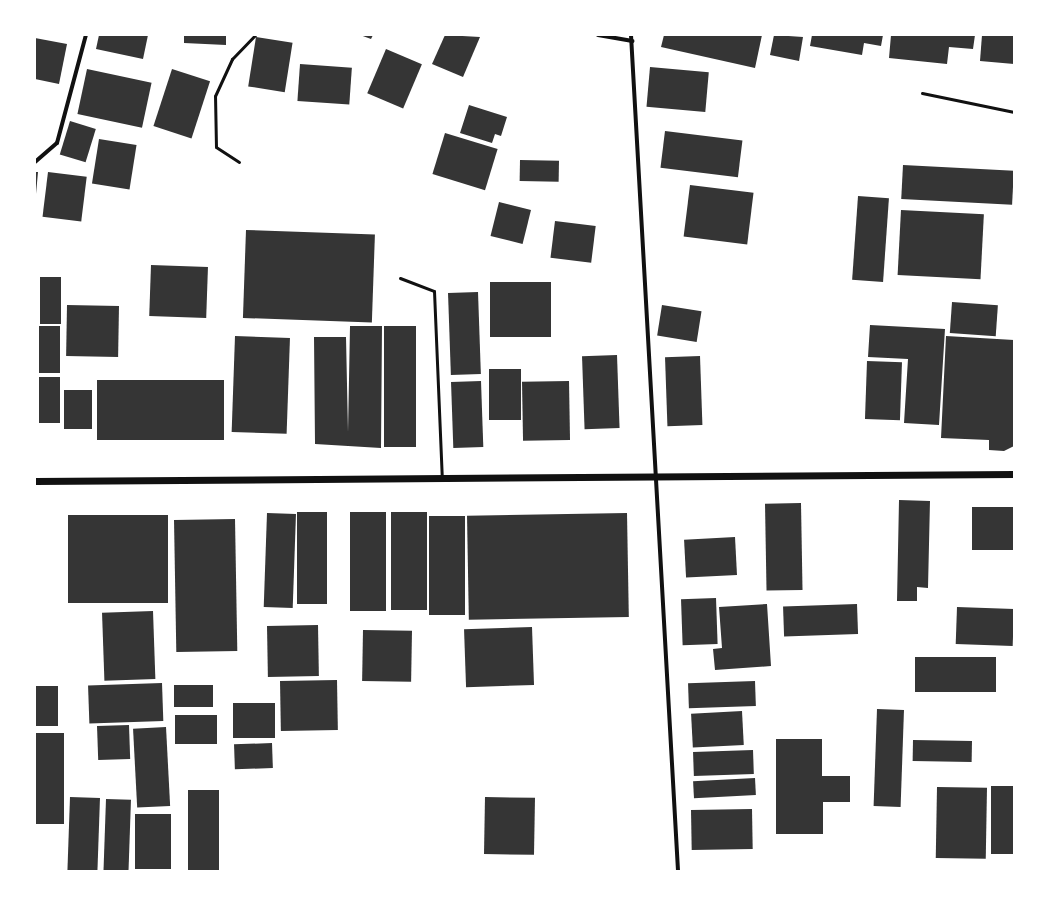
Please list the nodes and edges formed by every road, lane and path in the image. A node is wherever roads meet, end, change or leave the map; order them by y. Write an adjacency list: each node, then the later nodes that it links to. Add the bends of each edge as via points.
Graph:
1 (86, 35): 8 (street, via 57,143)
2 (255, 35): 9 (lane, via 232,59 215,96 216,147)
3 (598, 35): 5 (street)
4 (631, 35): 5 (street)
5 (632, 41): 12 (street)
6 (922, 94): 7 (lane)
7 (1014, 112)
8 (35, 162)
9 (239, 162)
10 (400, 278): 13 (lane, via 434,291)
11 (1014, 474): 12 (street)
12 (654, 479): 13 (street); 15 (street)
13 (442, 480): 14 (street)
14 (35, 481)
15 (678, 871)

